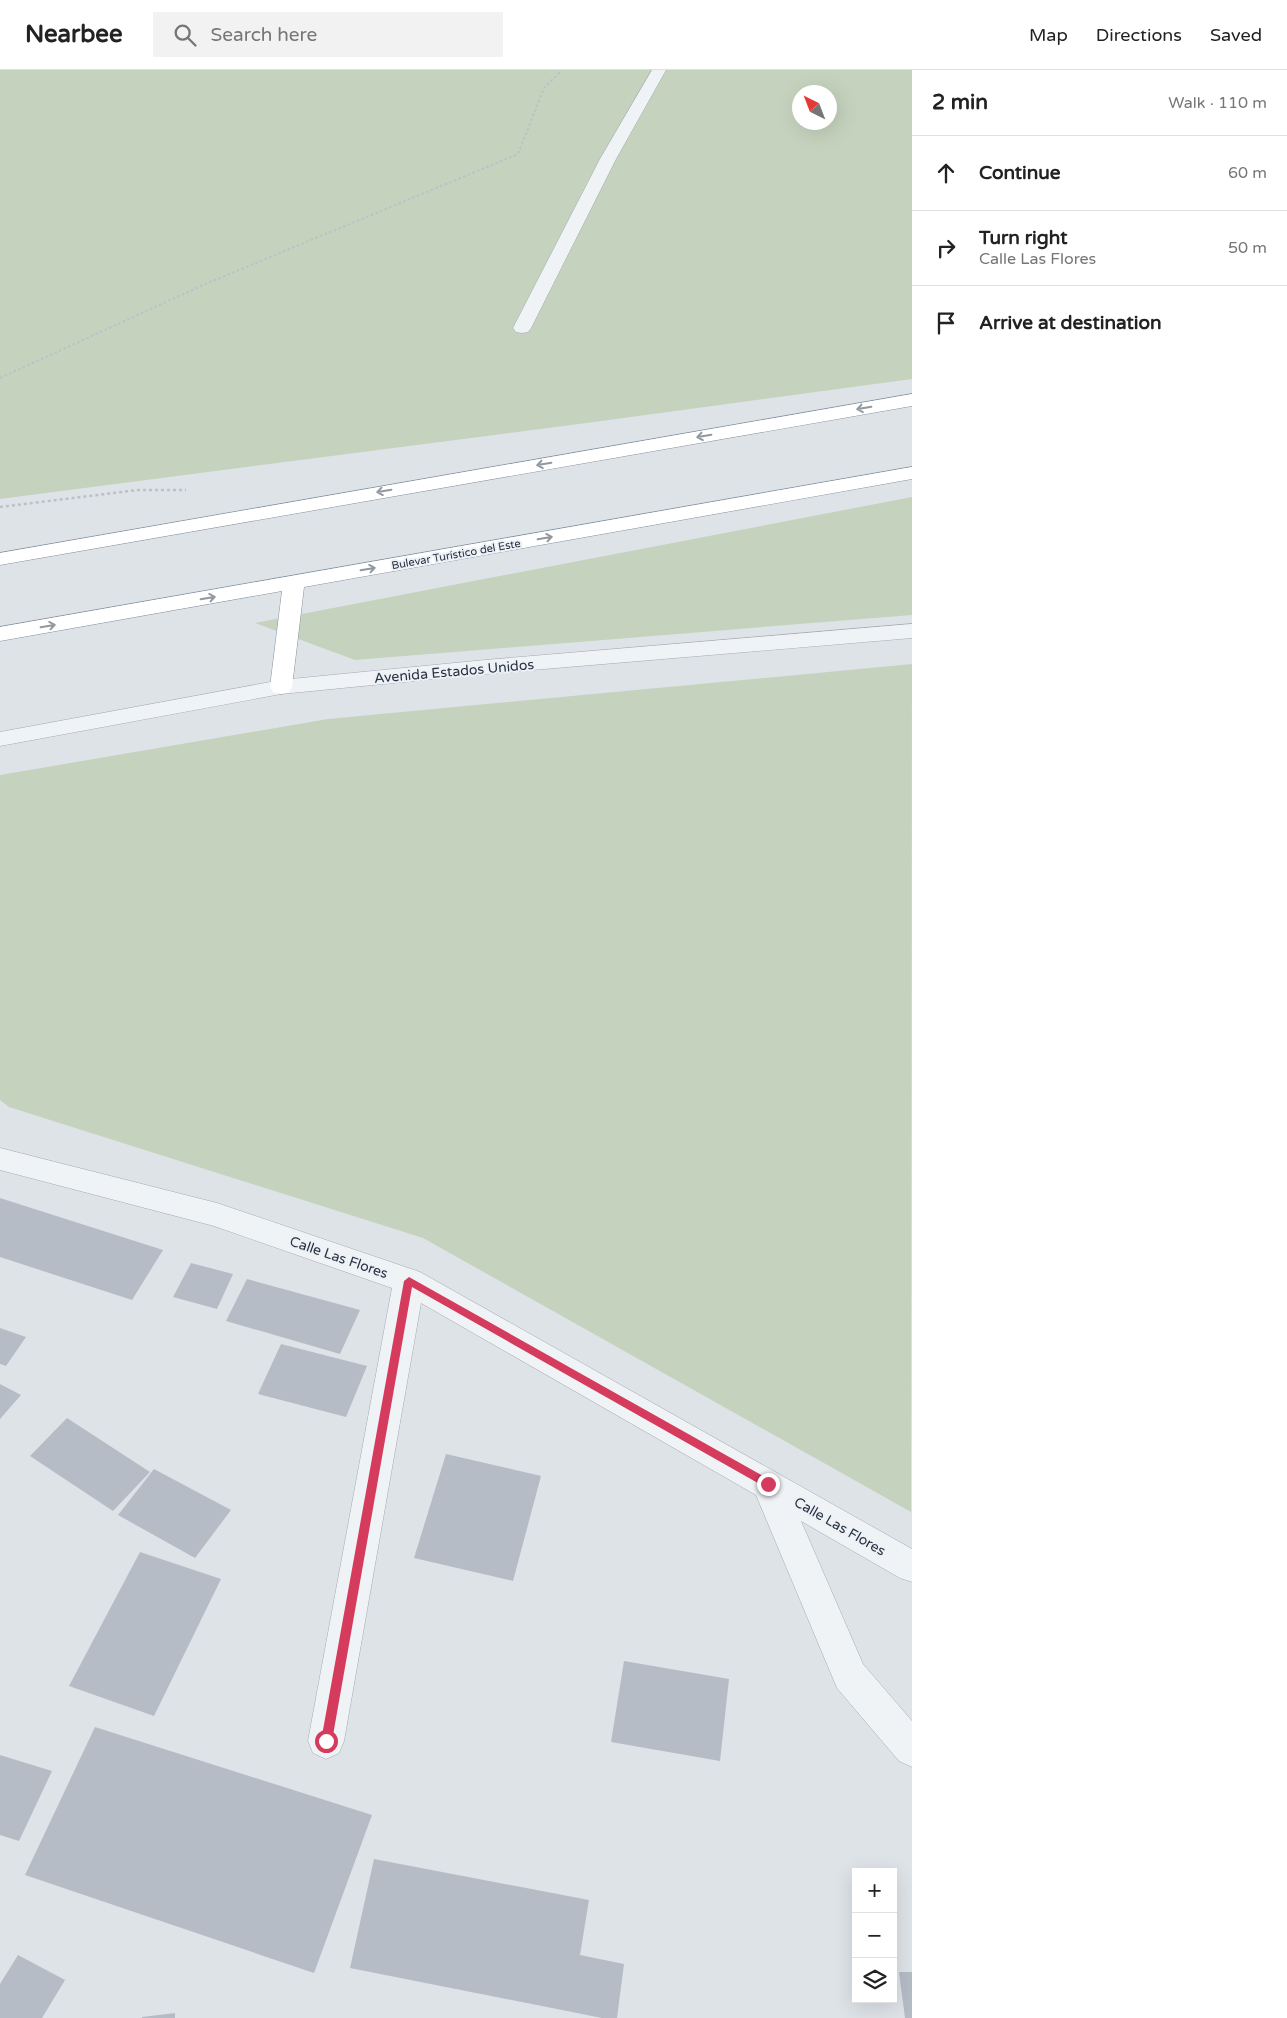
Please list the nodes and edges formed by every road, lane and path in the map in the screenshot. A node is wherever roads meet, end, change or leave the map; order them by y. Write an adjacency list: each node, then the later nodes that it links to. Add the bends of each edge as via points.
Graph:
1 (562, 70): 4 (path, via 544,88 518,154 202,285)
2 (659, 70): 3 (street, via 608,159)
3 (522, 328)
4 (0, 378)
5 (912, 400): 8 (highway, one-way to 8)
6 (912, 472): 10 (highway, Bulevar Turístico del Este, one-way to 6)
7 (0, 507): 8 (path, via 138,490 185,490 219,500)
8 (246, 515): 9 (highway)
9 (0, 559)
10 (294, 583): 12 (highway, Bulevar Turístico del Este, one-way to 10); 13 (highway)
11 (912, 631): 13 (street, Avenida Estados Unidos)
12 (0, 634)
13 (281, 687): 14 (street, Avenida Estados Unidos)
14 (0, 739)
15 (0, 1159): 16 (street, Calle Las Flores, via 217,1215)
16 (409, 1281): 17 (street, Calle Las Flores); 19 (street)
17 (768, 1484): 18 (street, Calle Las Flores); 20 (street, via 850,1676)
18 (912, 1567)
19 (326, 1741)
20 (912, 1749)

